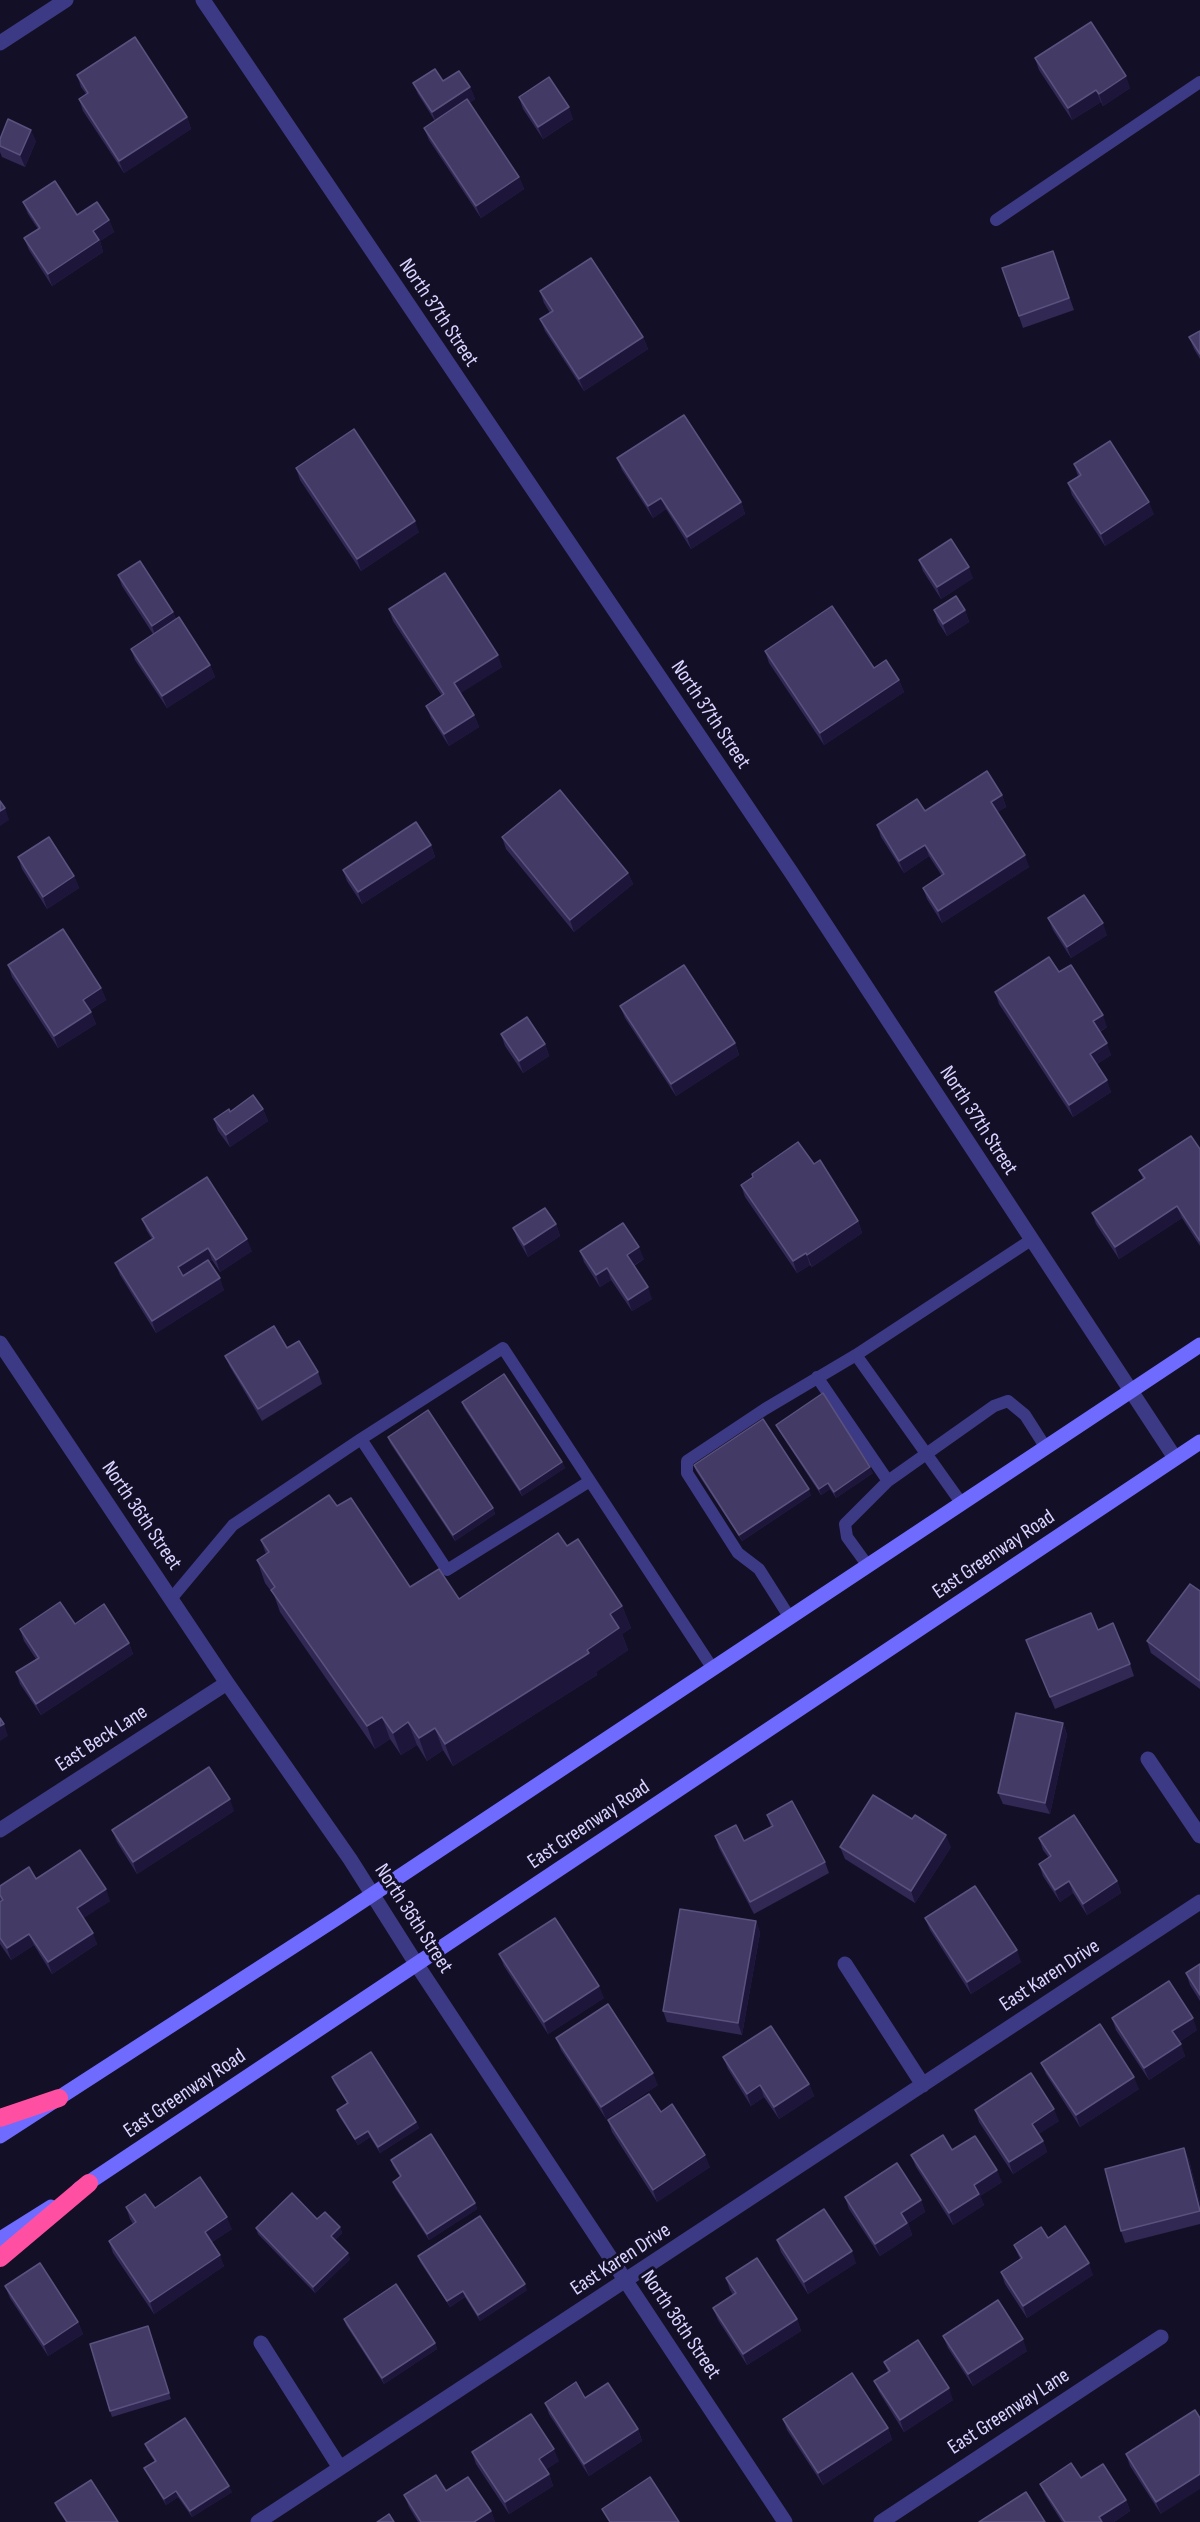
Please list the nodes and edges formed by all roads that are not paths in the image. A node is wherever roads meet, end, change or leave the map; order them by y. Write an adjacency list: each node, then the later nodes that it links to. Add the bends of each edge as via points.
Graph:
1 (66, 0): 3 (street)
2 (203, 0): 6 (street, North 37th Street, via 791,872)
3 (0, 43)
4 (1200, 82): 5 (lane)
5 (996, 220)
6 (1031, 1240): 9 (lane); 11 (street, North 37th Street)
7 (0, 1343): 21 (street, North 36th Street)
8 (1200, 1345): 11 (main road)
9 (856, 1355): 10 (lane); 15 (lane)
10 (817, 1377): 18 (lane); 22 (lane, via 687,1461 687,1473 738,1553 759,1569)
11 (1131, 1391): 14 (main road); 16 (street, North 37th Street)
12 (361, 1439): 17 (lane, via 447,1570); 17 (lane, via 503,1348); 21 (lane, via 233,1525)
13 (1200, 1442): 16 (main road, East Greenway Road)
14 (1046, 1448): 15 (lane, via 1025,1416 1008,1401 994,1406); 19 (main road)
15 (926, 1454): 18 (lane); 19 (lane)
16 (1175, 1458): 31 (main road, East Greenway Road)
17 (590, 1481): 23 (lane)
18 (888, 1481): 20 (lane, via 845,1524 847,1537)
19 (962, 1504): 20 (main road)
20 (868, 1566): 22 (main road)
21 (171, 1599): 24 (street, North 36th Street)
22 (790, 1617): 23 (main road)
23 (713, 1669): 28 (main road)
24 (227, 1683): 26 (street, East Beck Lane); 28 (street, North 36th Street)
25 (1148, 1760): 27 (street)
26 (0, 1830)
27 (1200, 1836)
28 (373, 1895): 31 (street, North 36th Street); 33 (main road)
29 (1200, 1902): 32 (street, East Karen Drive)
30 (845, 1964): 32 (street)
31 (417, 1965): 36 (main road, East Greenway Road); 39 (street, North 36th Street)
32 (923, 2085): 39 (street, East Karen Drive)
33 (59, 2098): 34 (highway); 35 (main road)
34 (0, 2118)
35 (0, 2136)
36 (89, 2183): 37 (main road, East Greenway Road); 38 (highway)
37 (0, 2239)
38 (0, 2258)
39 (626, 2282): 42 (street, East Karen Drive); 44 (street, North 36th Street)
40 (1161, 2337): 45 (street, East Greenway Lane)
41 (261, 2343): 42 (street)
42 (340, 2468): 43 (street, East Karen Drive)
43 (258, 2522)
44 (785, 2522)
45 (881, 2522)

